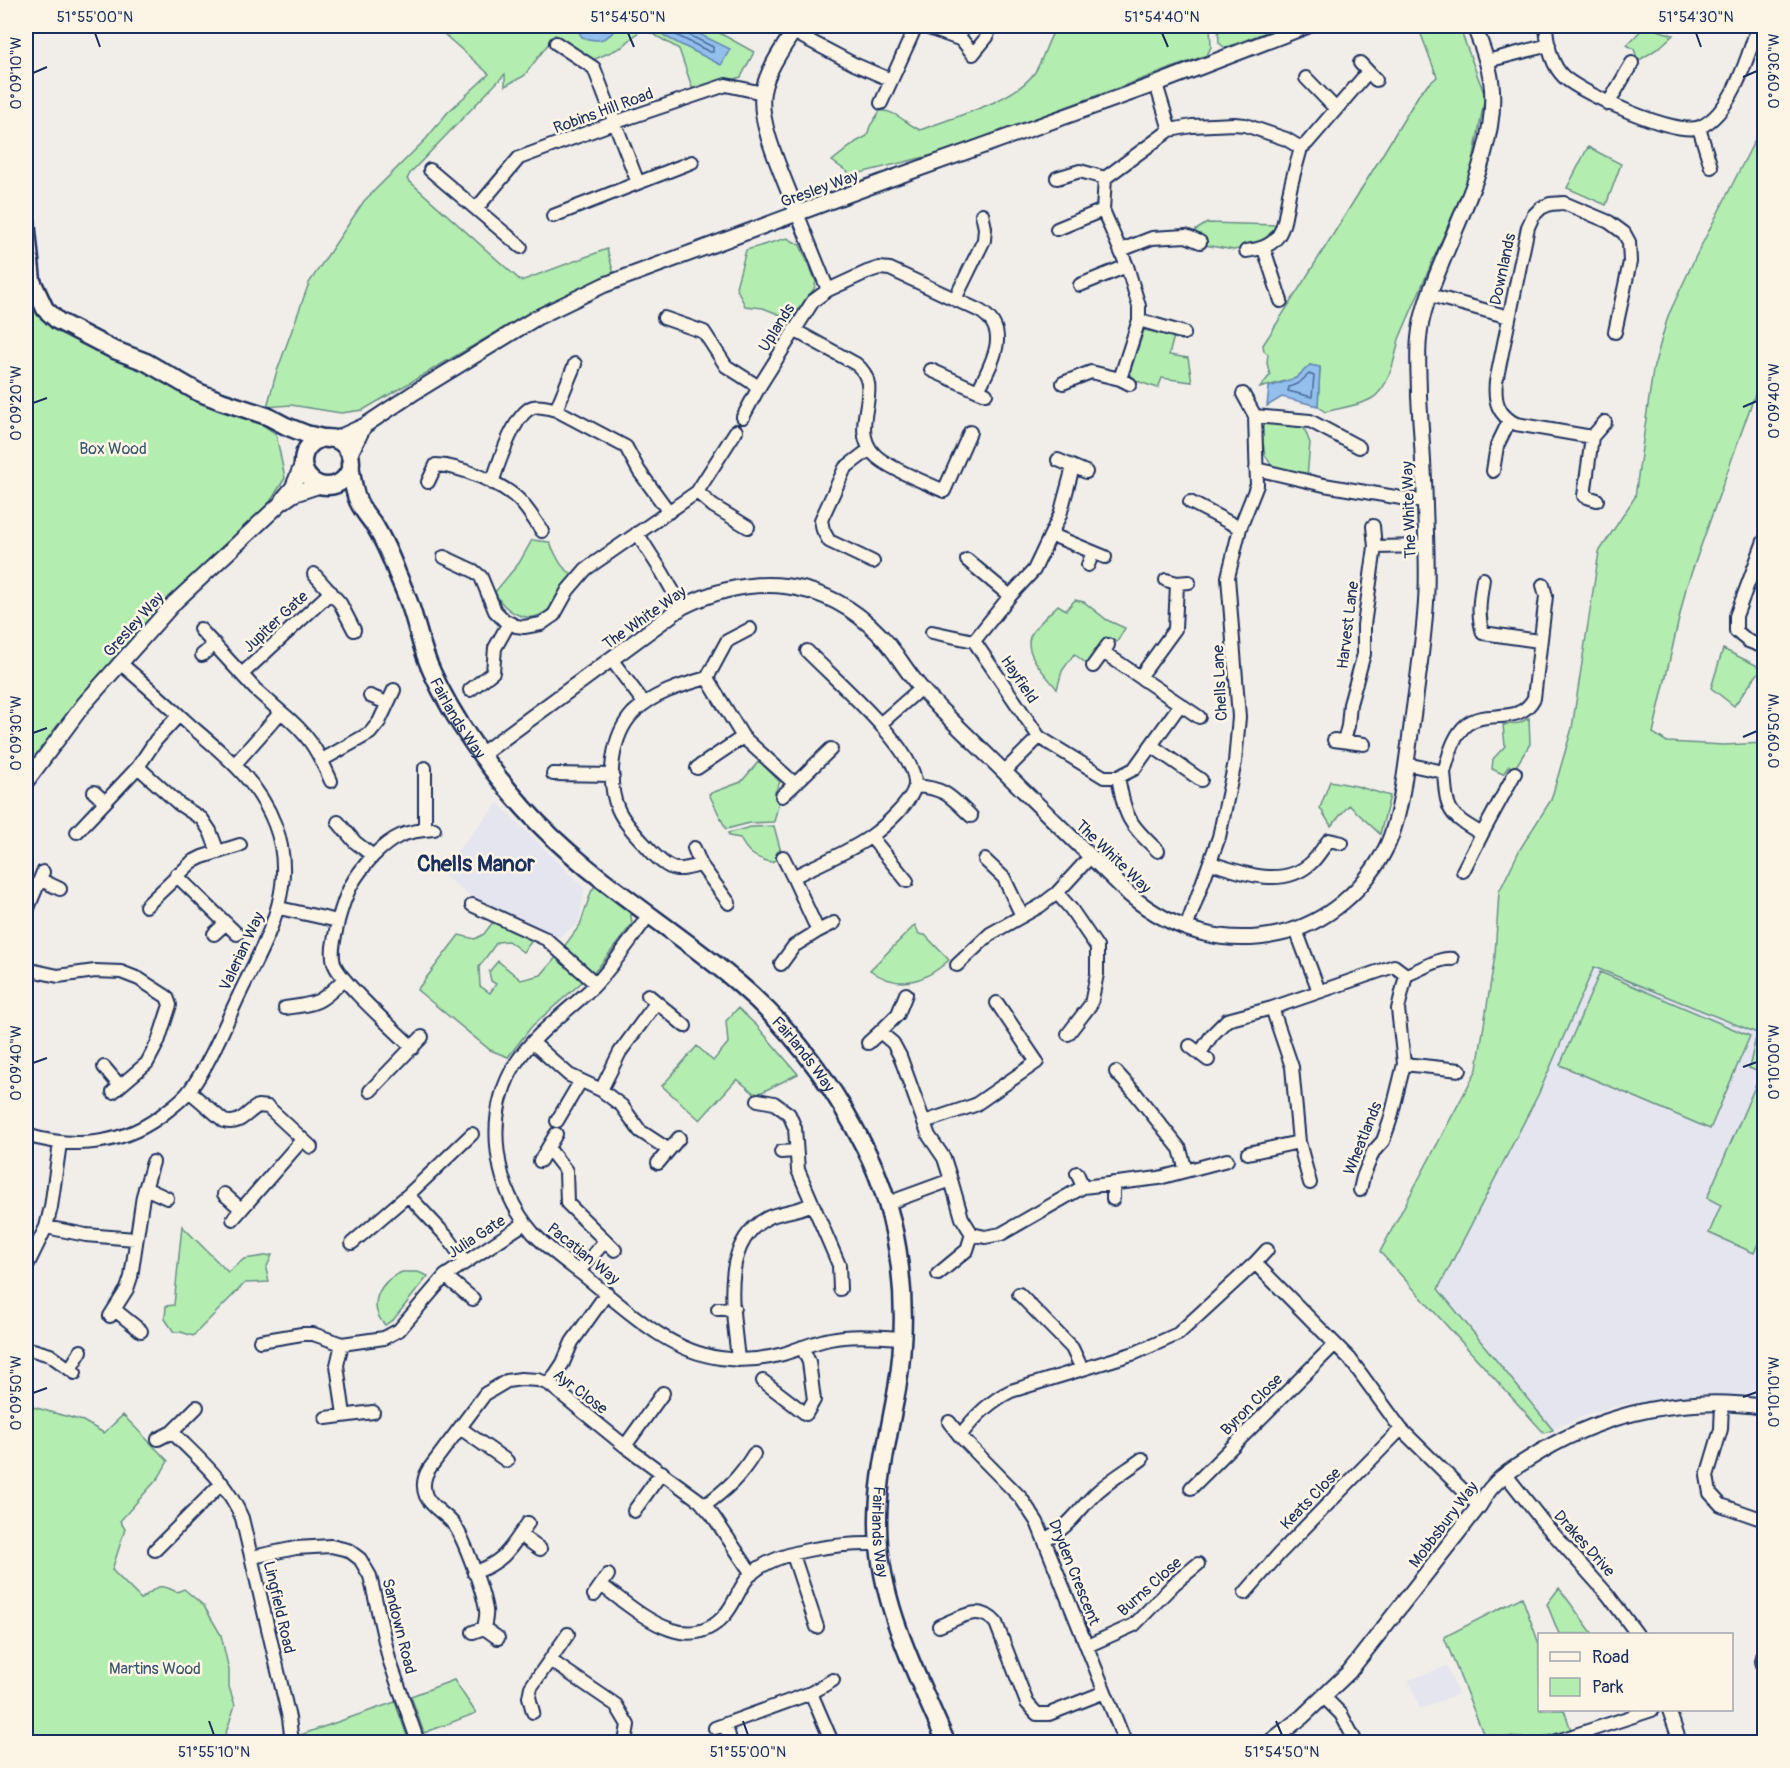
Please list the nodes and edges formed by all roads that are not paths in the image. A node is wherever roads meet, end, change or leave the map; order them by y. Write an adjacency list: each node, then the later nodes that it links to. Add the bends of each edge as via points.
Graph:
1 (916, 26): 14 (street)
2 (923, 26): 3 (street, via 962,40 973,54 987,37)
3 (989, 26)
4 (1307, 26): 16 (street, Gresley Way)
5 (1474, 26): 11 (street, The White Way)
6 (1546, 26): 10 (street)
7 (1758, 26): 22 (street, via 1729,100 1712,120)
8 (795, 29): 14 (street, via 854,64); 17 (street, via 768,76)
9 (556, 43): 21 (street, via 594,68)
10 (1549, 45): 11 (street); 19 (street, via 1563,76)
11 (1487, 61): 46 (street, The White Way, via 1492,106 1488,142)
12 (1632, 63): 19 (street)
13 (1368, 72): 20 (street)
14 (891, 80): 18 (street)
15 (1306, 82): 20 (street)
16 (1156, 84): 23 (street); 33 (street, Gresley Way)
17 (763, 93): 21 (street, Robins Hill Road, via 726,85); 33 (street, via 766,132)
18 (881, 103)
19 (1608, 104): 22 (street, via 1687,129)
20 (1335, 108): 24 (street)
21 (616, 122): 30 (street); 31 (street, Robins Hill Road, via 519,158)
22 (1699, 128): 26 (street)
23 (1170, 130): 24 (street, via 1234,124 1286,139); 29 (street)
24 (1301, 148): 40 (street, via 1279,237)
25 (692, 162): 30 (street)
26 (1711, 167)
27 (430, 170): 31 (street)
28 (1057, 178): 29 (street, via 1080,171)
29 (1105, 178): 32 (street)
30 (638, 183): 35 (street)
31 (476, 209): 39 (street)
32 (1103, 210): 37 (street); 41 (street)
33 (797, 213): 45 (street); 66 (street, Gresley Way, via 604,285 536,318)
34 (982, 214): 47 (street, via 984,240)
35 (553, 216)
36 (26, 221): 65 (main road, via 32,281 45,309 58,321 146,362 198,392)
37 (1057, 229)
38 (1200, 242): 41 (street, via 1186,230)
39 (521, 247)
40 (1264, 249): 42 (street); 48 (street, via 1270,285)
41 (1121, 250): 43 (street)
42 (1246, 251)
43 (1127, 266): 44 (street); 51 (street, via 1139,306)
44 (1080, 285)
45 (828, 290): 47 (street, Uplands, via 884,268); 52 (street, Uplands, via 813,301)
46 (1430, 295): 49 (street, Downlands); 88 (street, The White Way, via 1418,350)
47 (955, 299): 56 (street, Uplands, via 986,315 996,329 997,348 982,392)
48 (1281, 301)
49 (1509, 317): 53 (street, Downlands, via 1533,216 1550,204 1564,203 1616,226 1629,242 1630,262); 63 (street, Downlands, via 1495,397)
50 (664, 318): 58 (street, via 682,317 704,332 726,366)
51 (1139, 320): 54 (street); 57 (street, via 1125,381 1091,372)
52 (794, 330): 58 (street, Uplands); 72 (street, via 864,372 869,390 862,430)
53 (1615, 332)
54 (1184, 333)
55 (575, 364): 60 (street)
56 (931, 369)
57 (1063, 383)
58 (759, 387): 62 (street, Uplands)
59 (1243, 394): 61 (street, Chells Lane)
60 (556, 410): 81 (street, via 532,407 521,415); 89 (street, via 626,447)
61 (1255, 416): 71 (street, via 1310,421); 77 (street, Chells Lane)
62 (743, 417)
63 (1509, 421): 69 (street); 78 (street, via 1497,446)
64 (1605, 422): 69 (street)
65 (286, 426): 70 (main road); 73 (main road)
66 (364, 426): 70 (street, Gresley Way); 74 (street)
67 (736, 431): 83 (street)
68 (970, 432): 72 (street, via 944,491 878,459)
69 (1592, 436): 84 (street, via 1584,496)
70 (330, 439): 73 (main road, via 309,446); 74 (main road, via 344,446)
71 (1359, 447)
72 (870, 449): 102 (street, via 845,468 821,520 829,541)
73 (303, 460): 82 (main road, via 310,479); 86 (street, Gresley Way, via 293,487)
74 (350, 460): 82 (main road, via 345,478); 85 (main road, Fairlands Way)
75 (1059, 460): 76 (street)
76 (1073, 467): 79 (street); 95 (street)
77 (1256, 469): 88 (street); 92 (street, Chells Lane, via 1257,485)
78 (1493, 471)
79 (1086, 472)
80 (428, 482): 81 (street, via 436,465)
81 (492, 483): 93 (street, via 517,498)
82 (324, 486): 85 (main road, Fairlands Way); 86 (street, Gresley Way)
83 (697, 492): 89 (street); 91 (street)
84 (1597, 500)
85 (358, 501): 145 (main road, Fairlands Way, via 393,560 438,686)
86 (281, 502): 124 (street, Gresley Way, via 205,572)
87 (1190, 502): 92 (street)
88 (1425, 502): 97 (street, The White Way)
89 (669, 512): 94 (street)
90 (1373, 526): 98 (street, Harvest Lane)
91 (748, 527)
92 (1240, 528): 180 (street, Chells Lane, via 1228,577 1239,717 1235,762)
93 (542, 531)
94 (637, 533): 111 (street); 112 (street, via 586,569 546,621 530,627)
95 (1052, 535): 99 (street); 110 (street, via 1034,570)
96 (1764, 541): 120 (street, via 1736,616 1736,631)
97 (1426, 546): 98 (street); 148 (street, The White Way, via 1426,602)
98 (1375, 547): 142 (street, Harvest Lane, via 1364,654 1348,726 1339,741)
99 (1093, 552): 101 (street); 103 (street)
100 (444, 557): 112 (street, via 481,577 495,611)
101 (1105, 557)
102 (873, 562)
103 (1088, 565)
104 (971, 569): 110 (street)
105 (314, 574): 109 (street, Jupiter Gate)
106 (1483, 579): 118 (street, via 1479,604 1482,633)
107 (1177, 581): 127 (street, via 1175,629)
108 (1543, 585): 118 (street, via 1546,596)
109 (331, 592): 114 (street, Jupiter Gate); 126 (street, Jupiter Gate)
110 (1010, 596): 117 (street)
111 (682, 607): 123 (street, The White Way); 129 (street, The White Way, via 740,586 775,584 823,596 873,627)
112 (509, 623): 131 (street, via 495,648 493,672)
113 (200, 629): 119 (street, Jupiter Gate)
114 (354, 630)
115 (750, 630): 128 (street, via 727,641)
116 (932, 632): 117 (street, via 948,630)
117 (974, 641): 141 (street, Hayfield)
118 (1539, 641): 153 (street, via 1530,706 1518,713 1469,722 1450,750)
119 (215, 644): 122 (street, Jupiter Gate); 126 (street, Jupiter Gate)
120 (1764, 647)
121 (807, 651): 139 (street)
122 (202, 655)
123 (611, 660): 134 (street); 145 (street, The White Way)
124 (120, 663): 137 (street, Valerian Way); 160 (street, Gresley Way)
125 (1093, 666): 127 (street, via 1105,648)
126 (242, 674): 136 (street, Jupiter Gate)
127 (1140, 677): 135 (street)
128 (707, 678): 134 (street); 140 (street)
129 (921, 688): 139 (street); 152 (street, The White Way)
130 (394, 690): 133 (street)
131 (470, 690)
132 (370, 696): 133 (street)
133 (387, 703): 146 (street, via 370,733)
134 (644, 703): 156 (street, via 621,730)
135 (1180, 705): 138 (street); 143 (street)
136 (280, 712): 146 (street, Jupiter Gate, via 300,727); 147 (street)
137 (179, 715): 147 (street, Valerian Way); 149 (street)
138 (1199, 717)
139 (880, 724): 162 (street, via 907,760)
140 (743, 737): 151 (street); 161 (street)
141 (1039, 737): 152 (street); 157 (street, Hayfield, via 1097,774)
142 (1364, 744)
143 (1152, 746): 157 (street, via 1134,769); 158 (street)
144 (831, 749): 161 (street)
145 (482, 754): 193 (main road, Fairlands Way, via 530,814 583,865)
146 (322, 760): 159 (street, Jupiter Gate)
147 (235, 764): 191 (street, Valerian Way, via 260,794 276,827 283,867)
148 (1406, 764): 153 (street); 199 (street, The White Way, via 1397,816 1377,865 1340,905)
149 (138, 767): 165 (street); 175 (street, via 201,819)
150 (425, 768): 176 (street, via 430,830 408,831 388,841)
151 (697, 768)
152 (1005, 771): 177 (street, The White Way)
153 (1444, 772): 169 (street, via 1446,804 1457,819)
154 (1515, 773): 169 (street)
155 (554, 774): 156 (street)
156 (613, 774): 181 (street, via 619,810 657,858 677,870)
157 (1118, 777): 174 (street, via 1128,819)
158 (1201, 780)
159 (331, 781)
160 (26, 782)
161 (795, 784): 164 (street)
162 (915, 786): 166 (street, via 945,792); 170 (street, via 907,802)
163 (94, 792): 165 (street)
164 (782, 796)
165 (105, 802): 168 (street)
166 (971, 816)
167 (338, 822): 176 (street)
168 (77, 832)
169 (1482, 834): 182 (street)
170 (871, 837): 184 (street); 185 (street)
171 (1342, 843): 180 (street, via 1329,840 1311,863 1292,874 1255,877)
172 (240, 845): 175 (street)
173 (694, 849): 181 (street)
174 (1158, 851)
175 (218, 852): 183 (street, via 201,857)
176 (373, 856): 195 (street, via 346,892)
177 (1090, 856): 187 (street); 198 (street, The White Way, via 1142,906)
178 (783, 857): 184 (street)
179 (984, 860): 194 (street, via 1007,874)
180 (1210, 863): 198 (street, Chells Lane)
181 (701, 865): 188 (street)
182 (1463, 871)
183 (176, 875): 190 (street); 196 (street)
184 (793, 878): 200 (street)
185 (907, 881)
186 (60, 889): 192 (street, via 42,876)
187 (1057, 893): 194 (street); 217 (street, via 1097,946 1091,1004)
188 (729, 903)
189 (472, 905): 209 (street, via 546,939)
190 (146, 906)
191 (279, 908): 195 (street); 229 (street, Valerian Way)
192 (26, 913)
193 (649, 915): 209 (street, Pacatian Way); 261 (main road, Fairlands Way, via 738,983 804,1052 832,1089 867,1150)
194 (1022, 916): 205 (street, via 990,934)
195 (338, 921): 208 (street, via 333,958)
196 (226, 923): 201 (street); 202 (street)
197 (834, 923): 200 (street)
198 (1186, 928): 199 (street, The White Way, via 1210,936 1242,939)
199 (1296, 930): 210 (street)
200 (818, 931): 204 (street, via 794,946)
201 (214, 934)
202 (237, 934)
203 (1452, 959): 207 (street, via 1443,958)
204 (781, 964)
205 (957, 965)
206 (26, 969): 224 (street, via 58,976 122,972 167,998 170,1005 153,1053 142,1067 116,1089)
207 (1407, 975): 210 (street, via 1394,966); 223 (street, Wheatlands, via 1398,1009)
208 (344, 979): 213 (street, via 317,1003); 221 (street)
209 (596, 984): 219 (street, Pacatian Way)
210 (1319, 991): 214 (street)
211 (906, 994): 216 (street, via 898,1014)
212 (997, 1003): 233 (street, via 1037,1062 975,1105)
213 (285, 1008)
214 (1272, 1008): 222 (street, via 1227,1020); 238 (street, via 1292,1067)
215 (685, 1026): 228 (street, via 652,999)
216 (880, 1032): 220 (street); 233 (street, via 900,1056)
217 (1068, 1034)
218 (422, 1037): 221 (street)
219 (532, 1043): 227 (street); 265 (street, Pacatian Way, via 503,1093 496,1140 509,1196)
220 (868, 1043)
221 (413, 1048): 230 (street)
222 (1199, 1053)
223 (1404, 1064): 225 (street); 256 (street, Wheatlands, via 1390,1121 1383,1141 1373,1152)
224 (104, 1067)
225 (1460, 1070)
226 (1116, 1072): 249 (street, via 1180,1149)
227 (580, 1082): 228 (street); 232 (street)
228 (601, 1090): 241 (street, via 622,1106 640,1131)
229 (189, 1091): 239 (street, Valerian Way, via 137,1130 107,1140); 263 (street, via 230,1123 258,1106 268,1107 307,1144)
230 (370, 1091)
231 (758, 1100): 242 (street, via 774,1103 789,1114 795,1128)
232 (558, 1121)
233 (924, 1122): 251 (street)
234 (472, 1134): 258 (street)
235 (556, 1134): 240 (street)
236 (26, 1135): 239 (street, Valerian Way)
237 (679, 1138): 241 (street)
238 (1299, 1142): 244 (street); 253 (street)
239 (60, 1143): 266 (street)
240 (549, 1149): 246 (street); 269 (street, via 566,1171 567,1203)
241 (669, 1150): 248 (street)
242 (795, 1151): 243 (street); 262 (street)
243 (781, 1152)
244 (1248, 1153)
245 (1227, 1160): 249 (street)
246 (540, 1161)
247 (153, 1162): 255 (street)
248 (658, 1163)
249 (1186, 1171): 252 (street)
250 (1077, 1173): 254 (street)
251 (951, 1180): 261 (street); 267 (street, via 962,1218)
252 (1113, 1183): 254 (street); 260 (street)
253 (1310, 1183)
254 (1083, 1187): 267 (street, via 1001,1234)
255 (145, 1188): 259 (street); 268 (street)
256 (1360, 1190)
257 (224, 1194): 263 (street)
258 (408, 1195): 270 (street); 273 (street)
259 (167, 1198)
260 (1113, 1199)
261 (888, 1203): 286 (main road, Fairlands Way, via 902,1287)
262 (811, 1204): 279 (street, via 828,1236); 283 (street, via 768,1218 748,1235 734,1261)
263 (241, 1209): 264 (street)
264 (233, 1219)
265 (525, 1223): 273 (street, Julia Gate); 276 (street, Pacatian Way)
266 (46, 1227): 268 (street); 275 (street)
267 (972, 1234): 277 (street, via 967,1250)
268 (135, 1239): 285 (street, via 131,1277 113,1313)
269 (605, 1241): 271 (street); 276 (street)
270 (352, 1243)
271 (615, 1250)
272 (1267, 1250): 274 (street)
273 (465, 1262): 278 (street, Julia Gate)
274 (1254, 1263): 289 (street); 294 (street, via 1178,1334 1135,1353)
275 (26, 1266)
276 (579, 1271): 280 (street, Pacatian Way)
277 (938, 1274)
278 (445, 1276): 282 (street, Julia Gate); 288 (street, Julia Gate, via 399,1330 384,1338)
279 (843, 1281)
280 (607, 1293): 293 (street, Pacatian Way, via 680,1346 716,1358); 296 (street, via 572,1342)
281 (1019, 1294): 294 (street, via 1072,1348)
282 (473, 1299)
283 (734, 1308): 284 (street); 293 (street)
284 (718, 1309)
285 (141, 1331)
286 (903, 1338): 290 (street, Pacatian Way, via 842,1337); 329 (main road, Fairlands Way, via 879,1499)
287 (269, 1344): 288 (street, Julia Gate, via 313,1334)
288 (342, 1344): 303 (street, via 338,1365)
289 (1335, 1344): 308 (street); 321 (street, Byron Close)
290 (802, 1347): 293 (street, Pacatian Way, via 770,1357); 295 (street, via 809,1362 814,1400 806,1414)
291 (26, 1348): 292 (street, via 50,1355 72,1371)
292 (81, 1351)
293 (738, 1360)
294 (1082, 1369): 310 (street, via 998,1397)
295 (763, 1381)
296 (549, 1384): 307 (street, Ayr Close, via 529,1378 500,1384 485,1394); 312 (street, Ayr Close)
297 (663, 1393): 301 (street)
298 (1722, 1403): 300 (street, Mobbsbury Way); 319 (street, Mobbsbury Way, via 1650,1409 1589,1427 1557,1442); 325 (street, via 1719,1437 1707,1476 1710,1493 1721,1505)
299 (197, 1407): 309 (street)
300 (1764, 1407)
301 (651, 1408): 304 (street); 312 (street)
302 (372, 1412): 303 (street)
303 (344, 1415): 305 (street)
304 (663, 1416)
305 (326, 1418)
306 (949, 1422): 310 (street, Dryden Crescent)
307 (460, 1428): 313 (street); 335 (street, Ayr Close, via 426,1474 424,1490 430,1503 455,1527)
308 (1401, 1429): 323 (street); 338 (street, Keats Close)
309 (172, 1432): 311 (street); 320 (street, Lingfield Road)
310 (960, 1436): 328 (street, Dryden Crescent, via 1021,1498)
311 (158, 1439)
312 (625, 1446): 318 (street, Ayr Close)
313 (494, 1452): 316 (street); 317 (street)
314 (754, 1454): 322 (street, via 727,1490)
315 (1142, 1459): 328 (street, via 1097,1492 1068,1524)
316 (507, 1461)
317 (487, 1463)
318 (662, 1472): 322 (street, Ayr Close); 324 (street)
319 (1506, 1475): 323 (street, Mobbsbury Way, via 1491,1487); 341 (street, Drakes Drive)
320 (222, 1483): 331 (street); 333 (street, Lingfield Road, via 239,1511)
321 (1191, 1488)
322 (704, 1506): 336 (street, Ayr Close)
323 (1479, 1506): 351 (street, Mobbsbury Way, via 1349,1671)
324 (634, 1511)
325 (1764, 1520)
326 (528, 1523): 327 (street)
327 (520, 1535): 330 (street); 335 (street, via 503,1558)
328 (1045, 1539): 344 (street, Dryden Crescent)
329 (879, 1544): 332 (street, via 829,1546); 360 (main road, Fairlands Way, via 896,1626)
330 (540, 1549)
331 (155, 1550)
332 (793, 1555): 336 (street, via 764,1565); 340 (street, via 808,1614)
333 (252, 1557): 356 (street, Lingfield Road); 357 (street, Sandown Road, via 331,1546 348,1550 360,1559 370,1576 389,1659)
334 (1198, 1564): 344 (street, Burns Close, via 1134,1625)
335 (474, 1573): 343 (street, Ayr Close, via 487,1612 478,1630)
336 (752, 1574): 337 (street, via 721,1619 687,1633 665,1629)
337 (601, 1585)
338 (1245, 1593)
339 (939, 1626): 349 (street, via 975,1612 991,1618 1027,1703 1037,1714 1048,1714)
340 (817, 1627)
341 (1636, 1633)
342 (568, 1634): 346 (street)
343 (498, 1638)
344 (1087, 1646): 349 (street, Dryden Crescent)
345 (1764, 1653): 347 (street)
346 (550, 1660): 354 (street, via 531,1687); 358 (street, via 616,1705 628,1725)
347 (1764, 1668)
348 (833, 1680): 350 (street)
349 (1105, 1692): 361 (street, Dryden Crescent)
350 (811, 1693): 355 (street); 359 (street)
351 (1324, 1697): 362 (street, Mobbsbury Way); 363 (street, via 1341,1714)
352 (1649, 1711): 364 (street)
353 (1670, 1711): 365 (street)
354 (533, 1712)
355 (723, 1729)
356 (292, 1743)
357 (418, 1743)
358 (625, 1743)
359 (832, 1743)
360 (946, 1743)
361 (1125, 1743)
362 (1270, 1743)
363 (1356, 1743)
364 (1554, 1743)
365 (1680, 1743)

